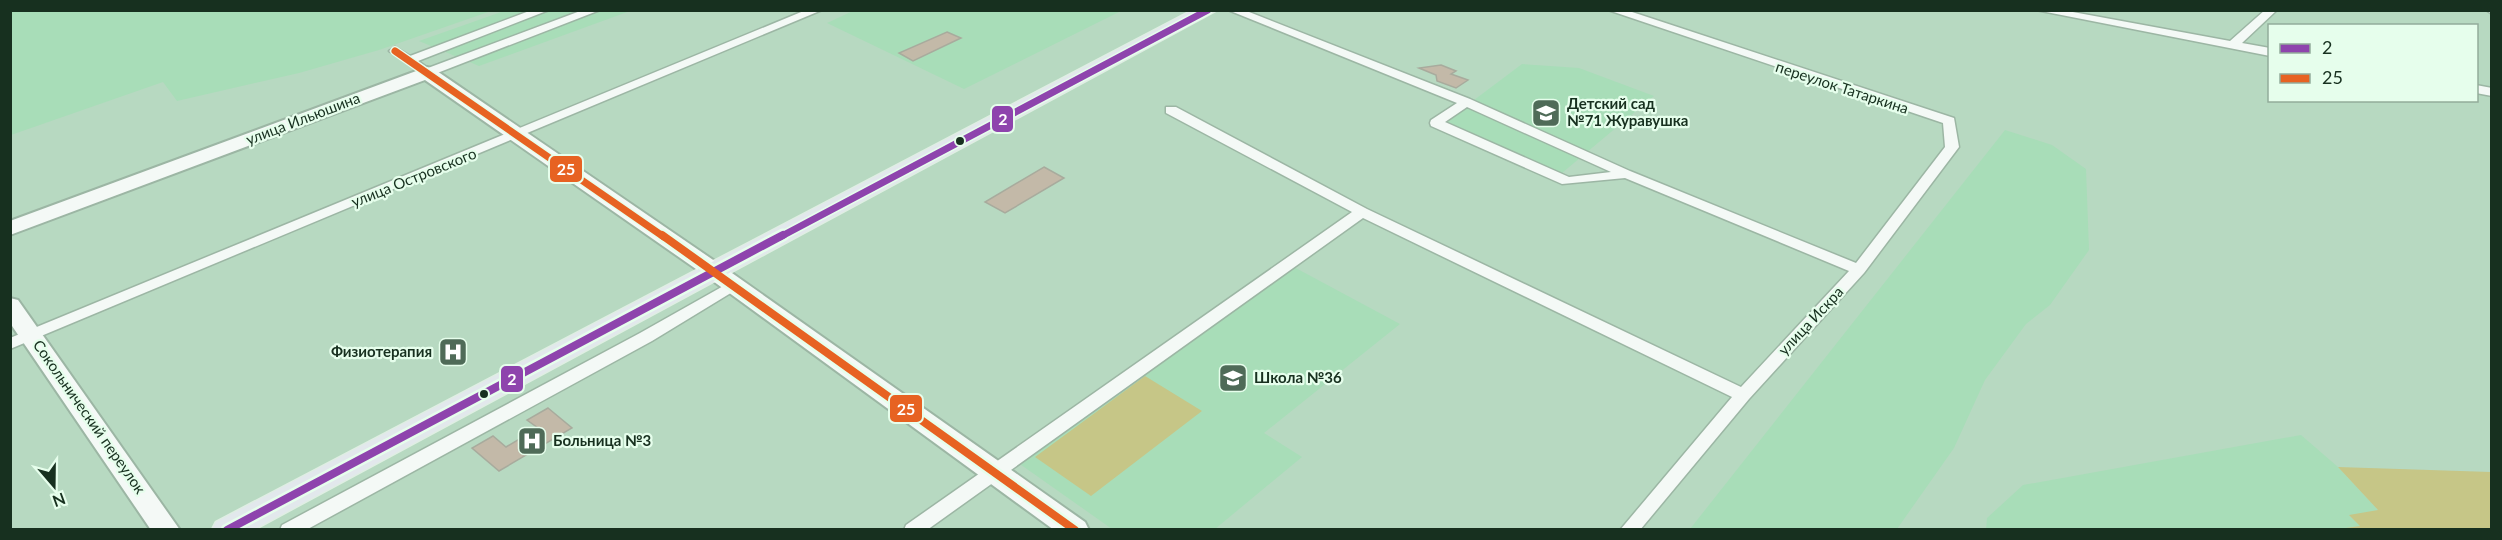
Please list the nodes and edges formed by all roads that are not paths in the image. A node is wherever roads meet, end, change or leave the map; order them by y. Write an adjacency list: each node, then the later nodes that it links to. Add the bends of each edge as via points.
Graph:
1 (544, 10): 14 (street)
2 (595, 10): 15 (street, улица Ильюшина)
3 (817, 10): 19 (street, улица Островского)
4 (1208, 10): 24 (main road)
5 (1233, 10): 16 (street)
6 (1613, 10): 18 (street, переулок Татаркина)
7 (1644, 10): 18 (street, переулок Татаркина, via 1900,97)
8 (2041, 10): 10 (street)
9 (2272, 10): 11 (street)
10 (2086, 14): 11 (street)
11 (2233, 45): 13 (street)
12 (394, 51): 14 (street)
13 (2268, 52)
14 (409, 60): 15 (street)
15 (427, 73): 19 (street); 22 (street, улица Ильюшина)
16 (1466, 102): 20 (street); 20 (street, via 1436,123 1567,181)
17 (1171, 111): 21 (street)
18 (1924, 115): 23 (street, улица Искра, via 1949,121 1952,147)
19 (518, 136): 24 (street); 26 (street, улица Островского)
20 (1627, 174): 23 (street)
21 (1362, 212): 27 (street); 28 (street)
22 (10, 229)
23 (1859, 270): 27 (street, улица Искра)
24 (724, 278): 28 (street); 30 (main road); 31 (street, via 646,337)
25 (10, 305): 26 (street, Сокольнический переулок)
26 (21, 339): 29 (street, Сокольнический переулок)
27 (1743, 395): 34 (street, улица Искра)
28 (993, 471): 32 (street); 33 (street)
29 (166, 530)
30 (227, 530)
31 (289, 530)
32 (913, 530)
33 (1075, 530)
34 (1629, 530)

